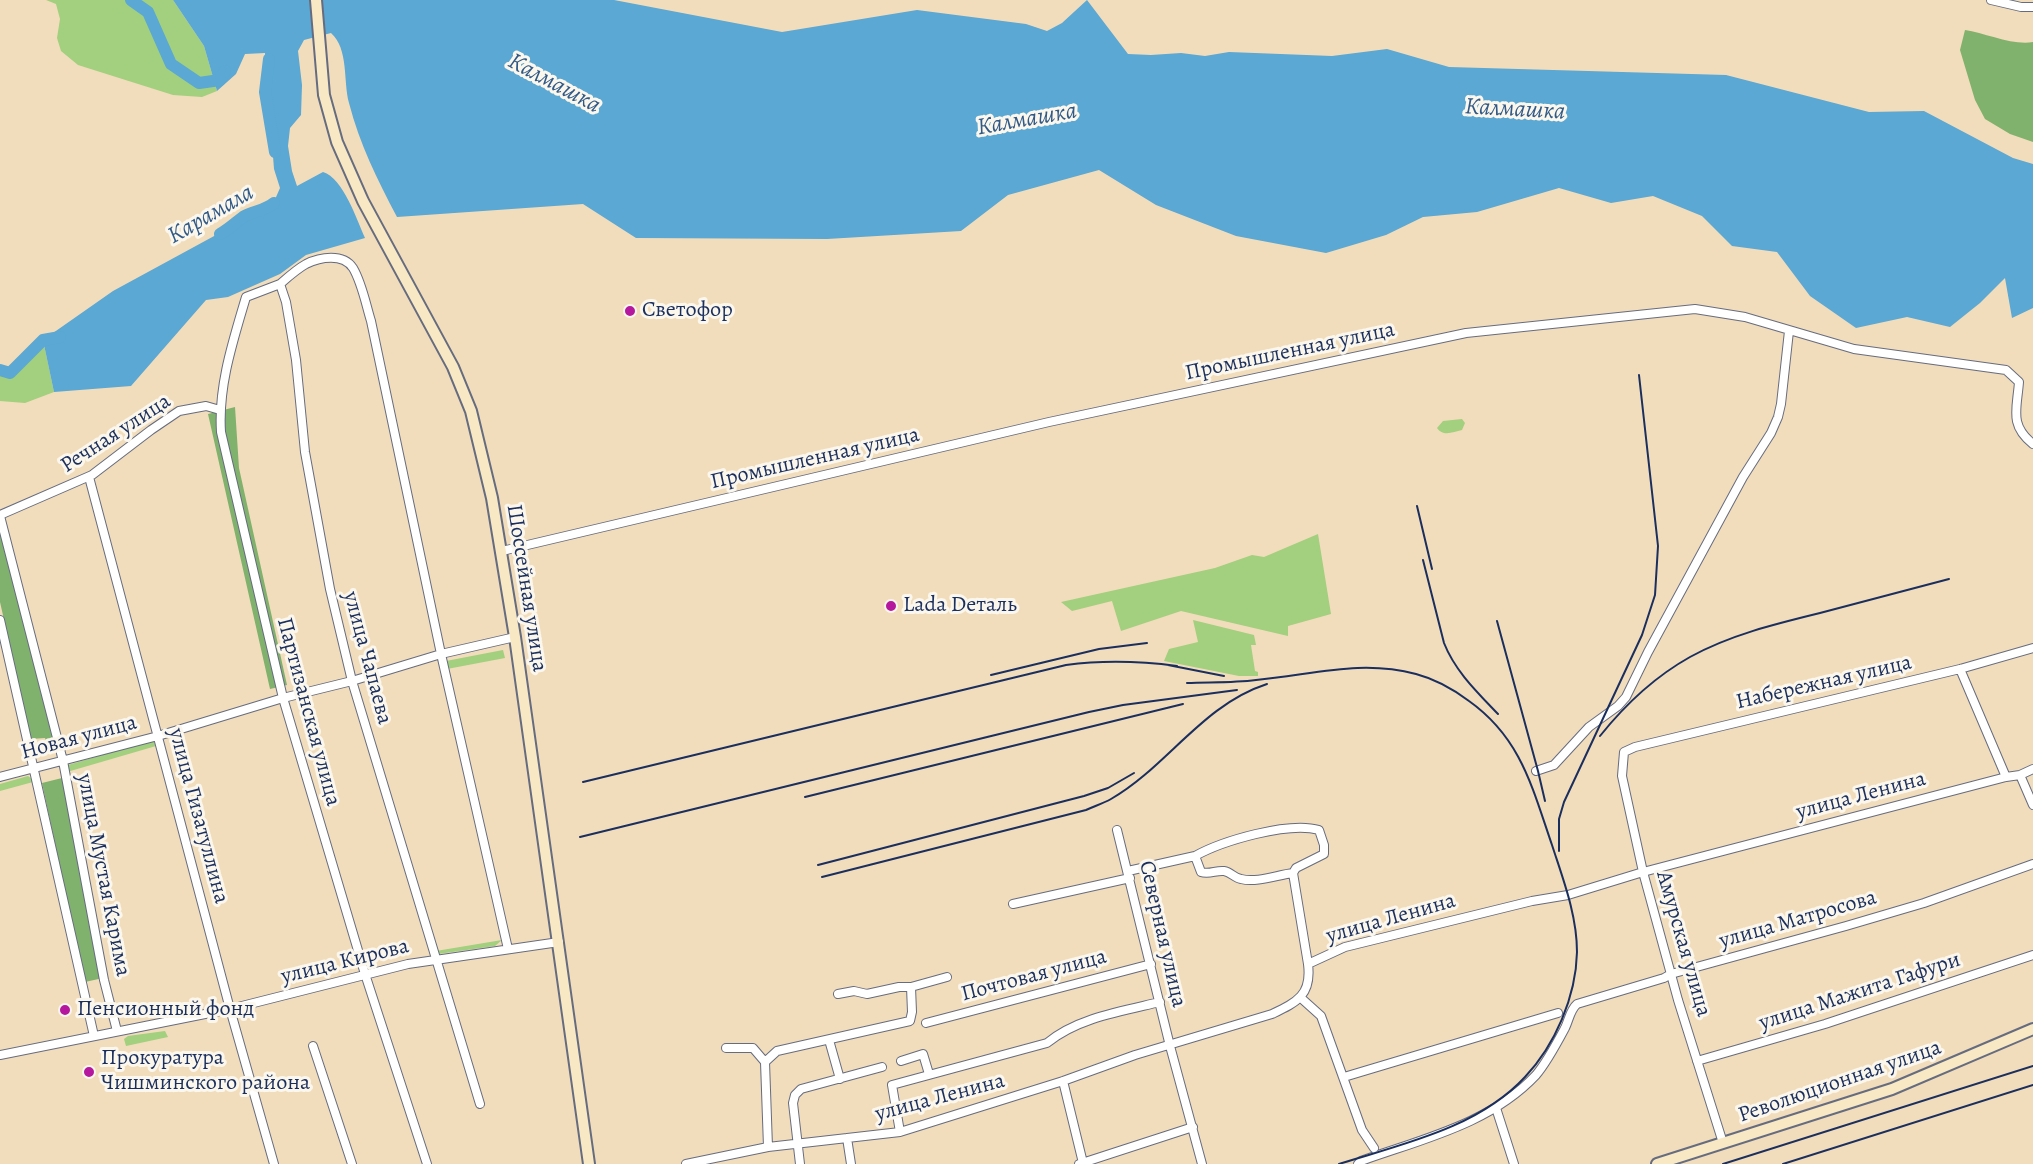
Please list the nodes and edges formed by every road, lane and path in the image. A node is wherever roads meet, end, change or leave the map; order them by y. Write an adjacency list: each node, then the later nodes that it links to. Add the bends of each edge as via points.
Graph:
1 (316, 0): 10 (main road, Шоссейная улица, via 324,95 337,142 363,201 453,367 471,411)
2 (1991, 0): 3 (street)
3 (2033, 7)
4 (280, 284): 6 (street, Партизанская улица, via 246,297 227,363); 14 (street, via 307,264 330,258 347,261 356,274 371,321); 16 (street, улица Чапаева, via 294,348 305,452)
5 (1789, 331): 7 (street, Промышленная улица, via 1854,349 2006,370 2019,382 2016,424); 10 (street, Промышленная улица, via 1745,317 1695,309 1466,333 1049,422); 23 (street, via 1781,404 1771,433 1737,487 1626,697 1588,727 1554,765)
6 (220, 410): 8 (street, Речная улица, via 206,406 179,411); 17 (street, Партизанская улица, via 220,432)
7 (2033, 444)
8 (89, 477): 9 (street, Речная улица); 18 (street, улица Гизатуллина)
9 (0, 515): 20 (street, улица Мустая Карима)
10 (502, 551): 12 (main road, Шоссейная улица)
11 (0, 620): 21 (street, улица Мустая Карима)
12 (515, 637): 14 (street, Новая улица); 35 (main road, Шоссейная улица)
13 (2033, 648): 15 (street, Набережная улица)
14 (441, 654): 16 (street, Новая улица); 36 (street)
15 (1960, 669): 19 (street, Набережная улица); 26 (street)
16 (352, 681): 17 (street, Новая улица); 38 (street, улица Чапаева)
17 (283, 698): 18 (street, Новая улица); 41 (street, Партизанская улица)
18 (158, 736): 20 (street, Новая улица); 48 (street, улица Гизатуллина)
19 (1624, 752): 31 (street, Амурская улица, via 1622,776)
20 (63, 761): 21 (street, Новая улица); 52 (street, улица Мустая Карима)
21 (33, 768): 25 (street, Новая улица); 53 (street, улица Мустая Карима)
22 (2033, 769): 24 (street, улица Ленина)
23 (1536, 771)
24 (2020, 775): 26 (street, улица Ленина); 27 (street)
25 (0, 777)
26 (2006, 777): 31 (street, улица Ленина)
27 (2033, 806)
28 (1118, 830): 33 (street, Северная улица)
29 (1195, 856): 32 (street, via 1201,872 1207,874 1222,871 1251,880); 32 (street, via 1298,826 1319,830 1324,854); 33 (street)
30 (2033, 864): 42 (street, улица Матросова, via 1924,903)
31 (1643, 872): 40 (street, улица Ленина, via 1579,892 1345,947); 42 (street, Амурская улица)
32 (1293, 873): 40 (street)
33 (1129, 874): 34 (street); 39 (street, Северная улица)
34 (1012, 904)
35 (559, 942): 36 (street, улица Кирова); 80 (main road, Шоссейная улица)
36 (508, 949): 38 (street, улица Кирова)
37 (2033, 955): 60 (street, улица Мажита Гафури, via 1825,1024)
38 (437, 959): 41 (street, улица Кирова); 67 (street, улица Чапаева)
39 (1151, 964): 47 (street, Северная улица); 50 (street, Почтовая улица)
40 (1308, 964): 46 (street, улица Ленина, via 1308,980)
41 (365, 974): 48 (street, улица Кирова); 79 (street, Партизанская улица)
42 (1671, 974): 60 (street, Амурская улица); 68 (street, улица Матросова, via 1577,1004 1538,1073)
43 (947, 977): 44 (street)
44 (911, 987): 45 (street); 54 (street, via 910,1021)
45 (838, 994)
46 (1301, 998): 56 (street, улица Ленина, via 1272,1014); 64 (street, via 1321,1016)
47 (1160, 1002): 56 (street, Северная улица); 63 (street, via 1102,1017 1058,1034 1047,1043)
48 (230, 1009): 52 (street, улица Кирова); 77 (street, улица Гизатуллина)
49 (1558, 1013): 64 (street)
50 (926, 1023)
51 (2033, 1029): 73 (main road, Революционная улица, via 1892,1089)
52 (117, 1031): 53 (street, улица Кирова)
53 (94, 1036): 58 (street, улица Кирова)
54 (829, 1040): 61 (street, via 777,1051); 65 (street)
55 (313, 1046): 78 (street)
56 (1170, 1046): 66 (street, улица Ленина); 69 (street, Северная улица)
57 (726, 1048): 61 (street, via 753,1048)
58 (0, 1055)
59 (901, 1061): 63 (street, via 923,1054)
60 (1697, 1061): 73 (street, Амурская улица)
61 (765, 1062): 74 (street)
62 (882, 1067): 65 (street)
63 (929, 1074): 70 (street, via 892,1085)
64 (1344, 1077): 75 (street, via 1362,1130)
65 (840, 1079): 72 (street, via 801,1089 795,1095)
66 (1063, 1081): 70 (street, улица Ленина); 76 (street)
67 (480, 1104)
68 (1496, 1108): 85 (street, via 1459,1127); 86 (street)
69 (1193, 1127): 76 (street); 84 (street, Северная улица)
70 (900, 1132): 71 (street, улица Ленина)
71 (847, 1138): 72 (street, улица Ленина); 83 (street)
72 (797, 1143): 74 (street, улица Ленина); 82 (street)
73 (1723, 1143): 87 (main road, Революционная улица)
74 (768, 1147): 81 (street, улица Ленина)
75 (1374, 1148)
76 (1081, 1163)
77 (274, 1164)
78 (352, 1164)
79 (427, 1164)
80 (589, 1164)
81 (686, 1164)
82 (800, 1164)
83 (851, 1164)
84 (1202, 1164)
85 (1358, 1164)
86 (1514, 1164)
87 (1657, 1164)

